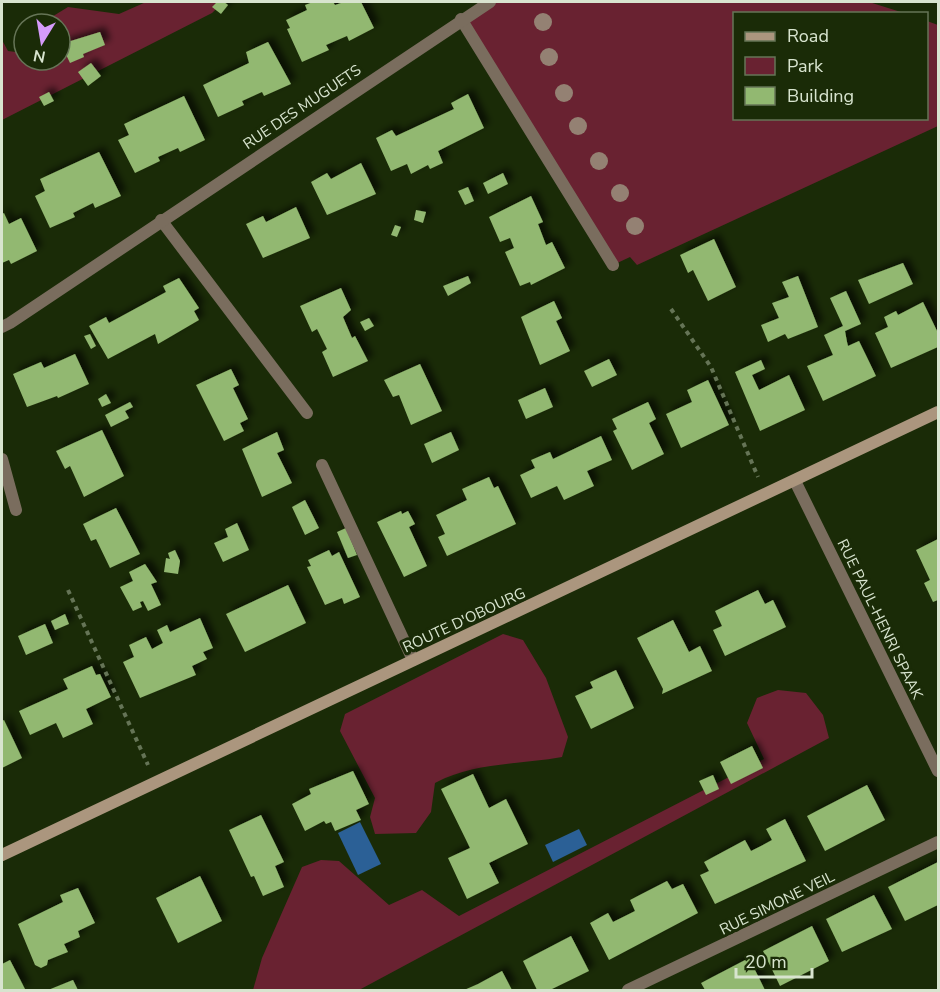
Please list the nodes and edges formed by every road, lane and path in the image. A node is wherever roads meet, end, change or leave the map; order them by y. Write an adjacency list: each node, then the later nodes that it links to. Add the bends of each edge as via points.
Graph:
1 (490, 2): 2 (street, RUE DES MUGUETS)
2 (461, 19): 3 (street, RUE DES MUGUETS); 4 (street)
3 (161, 220): 6 (street, RUE DES MUGUETS); 7 (street)
4 (613, 265)
5 (671, 309): 12 (path, via 711,367)
6 (2, 327)
7 (307, 412)
8 (939, 412): 11 (main road, ROUTE D'OBOURG)
9 (2, 459): 13 (street)
10 (322, 465): 15 (street)
11 (795, 481): 12 (main road, ROUTE D'OBOURG); 16 (street, RUE PAUL-HENRI SPAAK)
12 (765, 494): 15 (main road, ROUTE D'OBOURG)
13 (16, 510)
14 (68, 590): 17 (path)
15 (413, 660): 17 (main road, ROUTE D'OBOURG)
16 (939, 771)
17 (156, 782): 19 (main road, ROUTE D'OBOURG)
18 (939, 842): 20 (street, RUE SIMONE VEIL)
19 (2, 855)
20 (628, 990)

